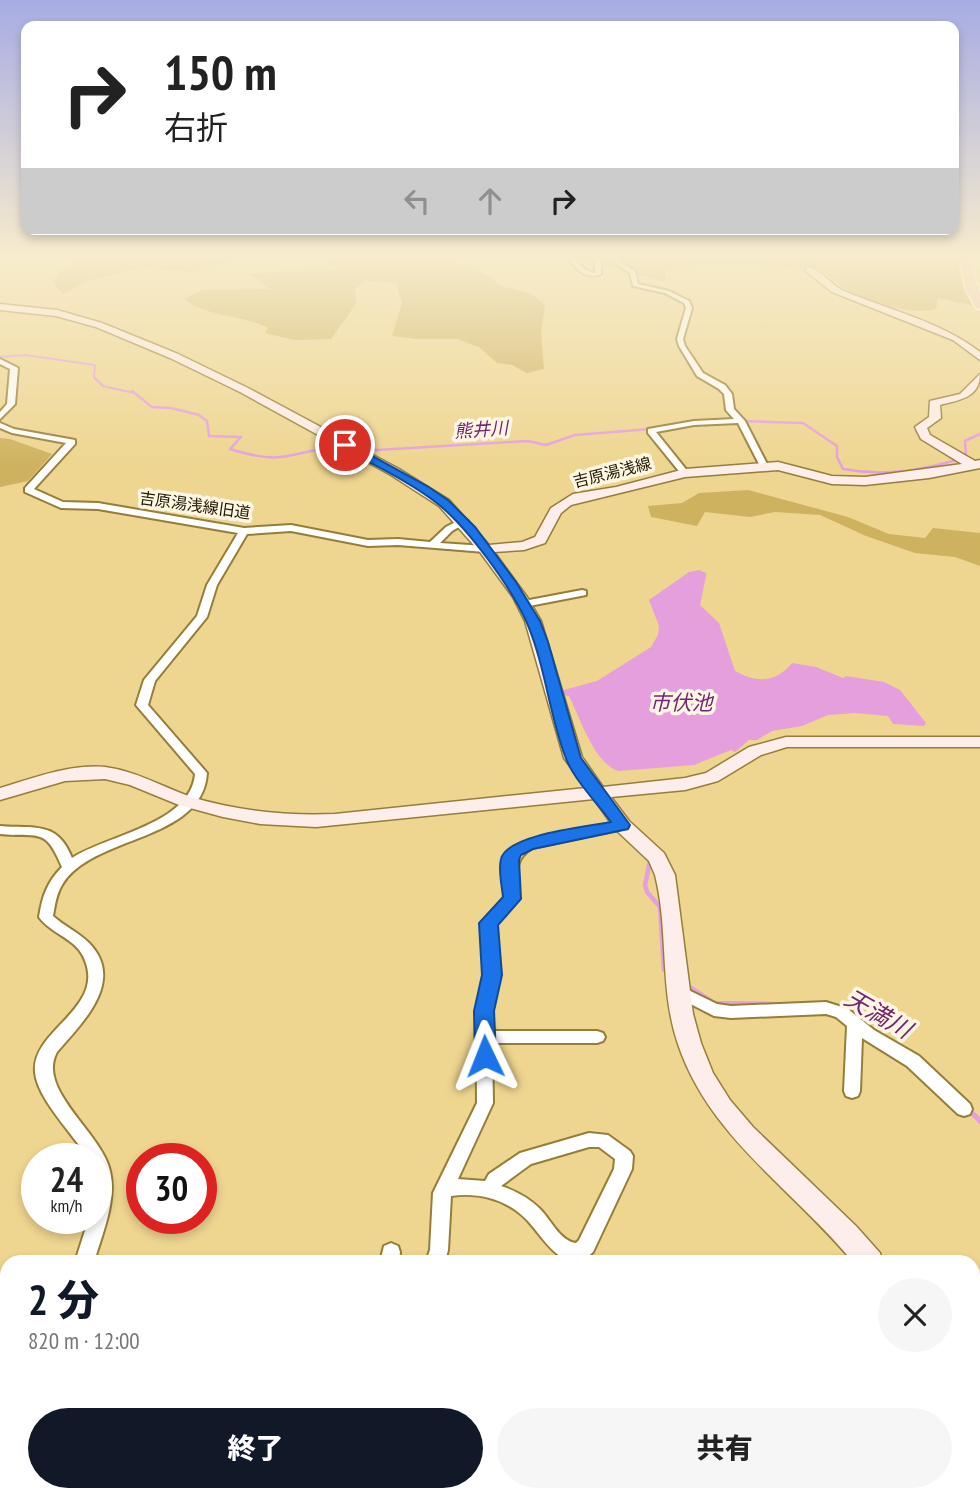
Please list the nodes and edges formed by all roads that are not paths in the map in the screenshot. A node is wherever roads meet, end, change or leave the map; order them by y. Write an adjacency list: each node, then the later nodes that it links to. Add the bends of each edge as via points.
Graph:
1 (104, 327): 13 (street, via 244,390 423,488)
2 (683, 327): 8 (street, via 682,346 701,373 729,394 730,410)
3 (927, 327): 4 (street, via 956,338)
4 (980, 357)
5 (0, 361): 7 (street, via 14,368 11,404)
6 (980, 377): 10 (street, via 964,396 934,403 935,418 921,427 925,437)
7 (0, 417)
8 (741, 421): 11 (street); 12 (street, via 651,431)
9 (0, 425): 14 (street, 吉原湯浅線旧道, via 72,442 28,490 61,505 98,506)
10 (976, 465): 11 (street, 吉原湯浅線, via 846,481)
11 (764, 466): 12 (street, 吉原湯浅線)
12 (685, 473): 16 (street, 吉原湯浅線, via 577,497 556,511 540,540 524,547)
13 (463, 521): 15 (street); 16 (street)
14 (244, 531): 15 (street, 吉原湯浅線旧道, via 291,528 368,543); 22 (street, via 212,585 202,617 150,680 142,705 201,773 200,787)
15 (432, 545): 16 (street, 吉原湯浅線旧道)
16 (485, 549): 18 (street)
17 (582, 593): 18 (street)
18 (524, 604): 20 (street, via 541,642 573,758)
19 (980, 742): 20 (street, via 786,741 755,751 712,777)
20 (597, 792): 22 (street, via 313,821 251,817); 23 (street)
21 (0, 794): 22 (street, via 96,772 127,778)
22 (187, 801): 25 (street, via 157,826)
23 (622, 825): 26 (street, via 657,858 665,875); 28 (street, via 528,844 514,851 510,860 512,899 488,923 492,975 484,1011)
24 (0, 830): 25 (street, via 50,833 58,840)
25 (68, 866): 34 (street, via 51,888 46,917 85,948 94,980 82,1014 46,1055 42,1066 51,1091 102,1170 102,1194)
26 (677, 990): 27 (street, via 714,1010 826,1008); 36 (street, via 689,1044 710,1095 772,1163 827,1211)
27 (855, 1024): 30 (street); 31 (street, via 913,1061)
28 (485, 1037): 29 (street); 33 (street, via 485,1103)
29 (597, 1037)
30 (852, 1091)
31 (964, 1108)
32 (490, 1188): 32 (street, via 526,1158 589,1140 603,1140 624,1156 622,1169 580,1252 562,1248 529,1210); 33 (street)
33 (444, 1189): 35 (street)
34 (86, 1255)
35 (437, 1255)
36 (864, 1255)

